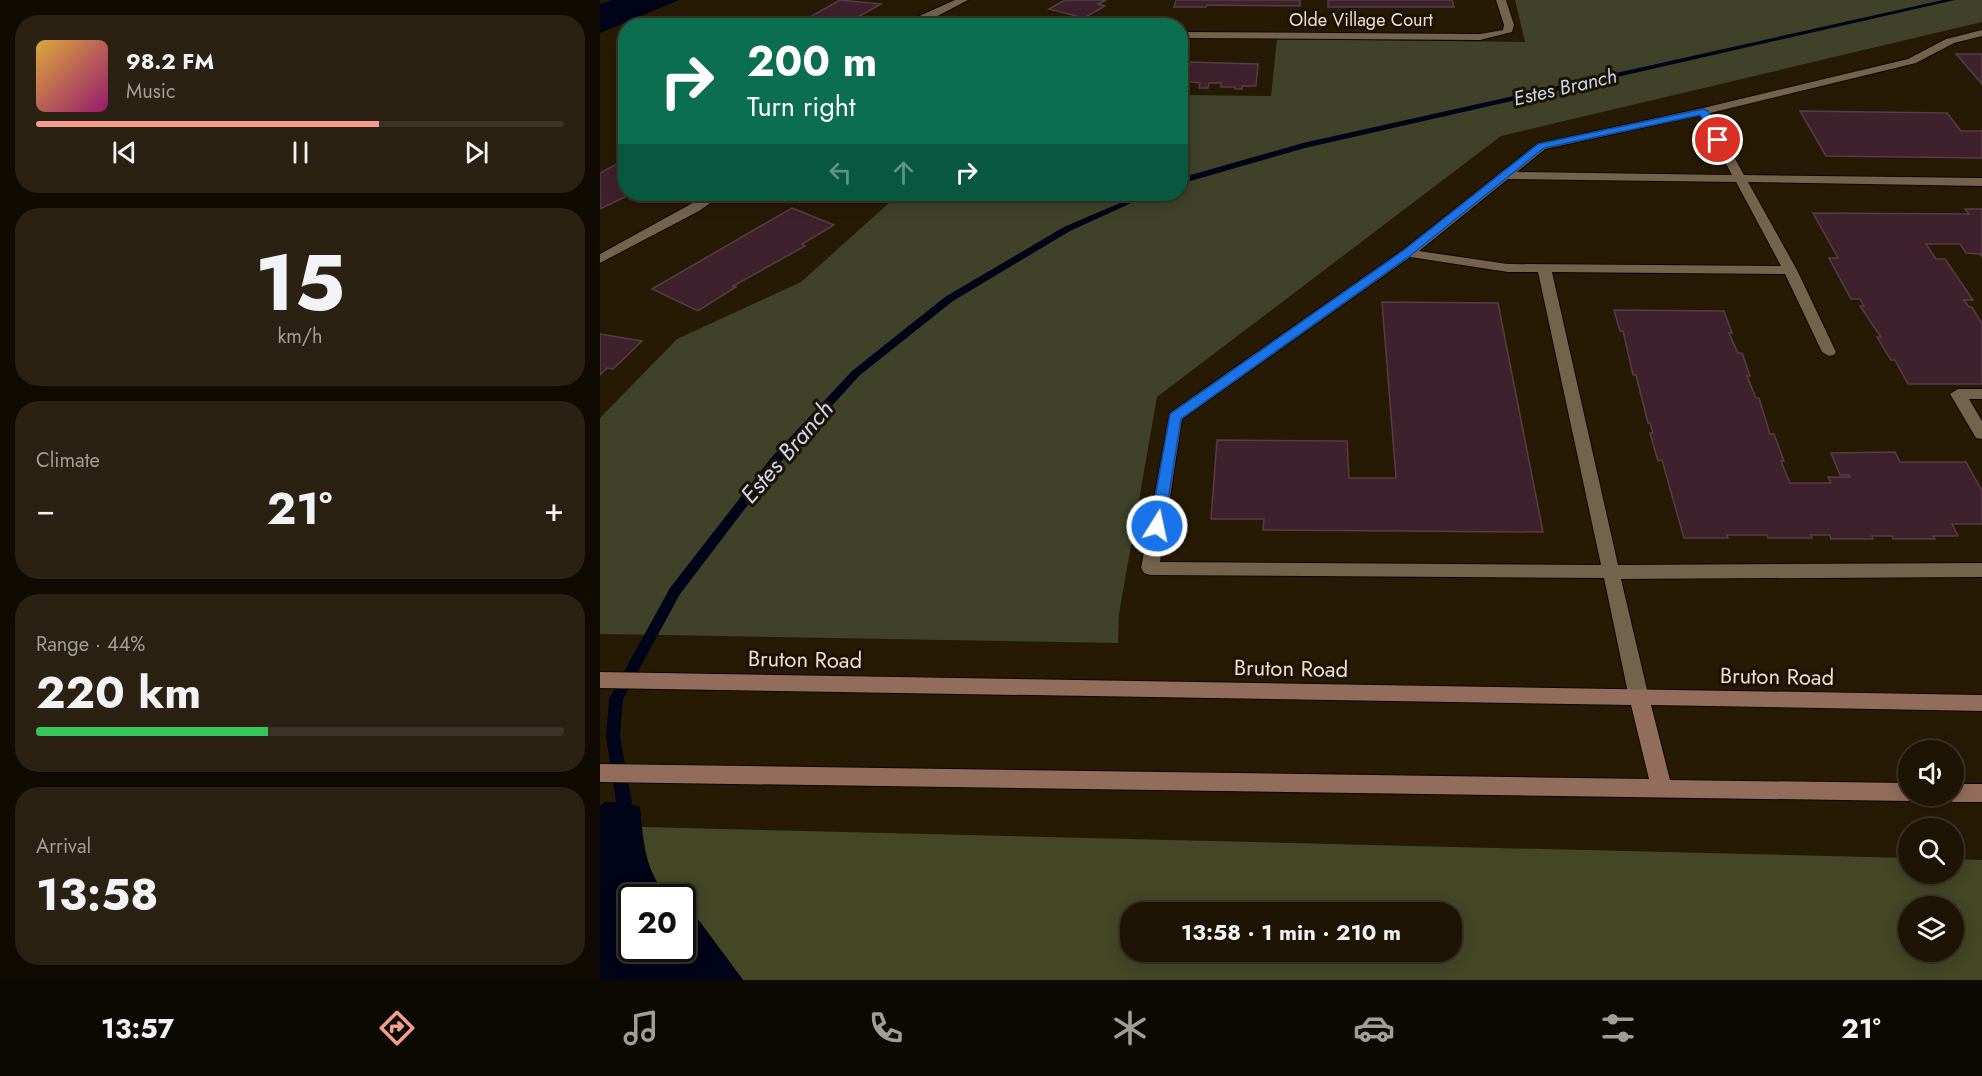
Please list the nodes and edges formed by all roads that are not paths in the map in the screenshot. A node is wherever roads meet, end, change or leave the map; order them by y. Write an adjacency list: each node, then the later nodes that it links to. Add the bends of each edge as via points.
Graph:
1 (963, 0): 3 (street)
2 (1501, 0): 5 (street, Olde Village Court, via 1509,25 1507,32 1480,38)
3 (924, 18)
4 (1982, 33): 6 (street, via 1950,41 1912,61)
5 (1188, 35)
6 (1703, 111): 7 (street, via 1541,146); 8 (street)
7 (1505, 175): 8 (street); 11 (street)
8 (1739, 179): 9 (street); 14 (street)
9 (1982, 182)
10 (706, 201): 12 (street)
11 (1408, 253): 13 (street, via 1508,268); 19 (street, via 1175,417 1150,568)
12 (600, 259)
13 (1544, 268): 14 (street); 19 (street)
14 (1790, 270): 15 (street)
15 (1829, 352)
16 (1982, 394): 17 (street, via 1958,394)
17 (1982, 434)
18 (1982, 570): 19 (street)
19 (1612, 572): 21 (street)
20 (600, 680): 21 (main road, Bruton Road)
21 (1639, 698): 22 (main road, Bruton Road); 24 (main road)
22 (1982, 703)
23 (600, 773): 24 (main road)
24 (1662, 788): 25 (main road)
25 (1898, 792)
26 (1964, 793): 27 (main road)
27 (1982, 793)

